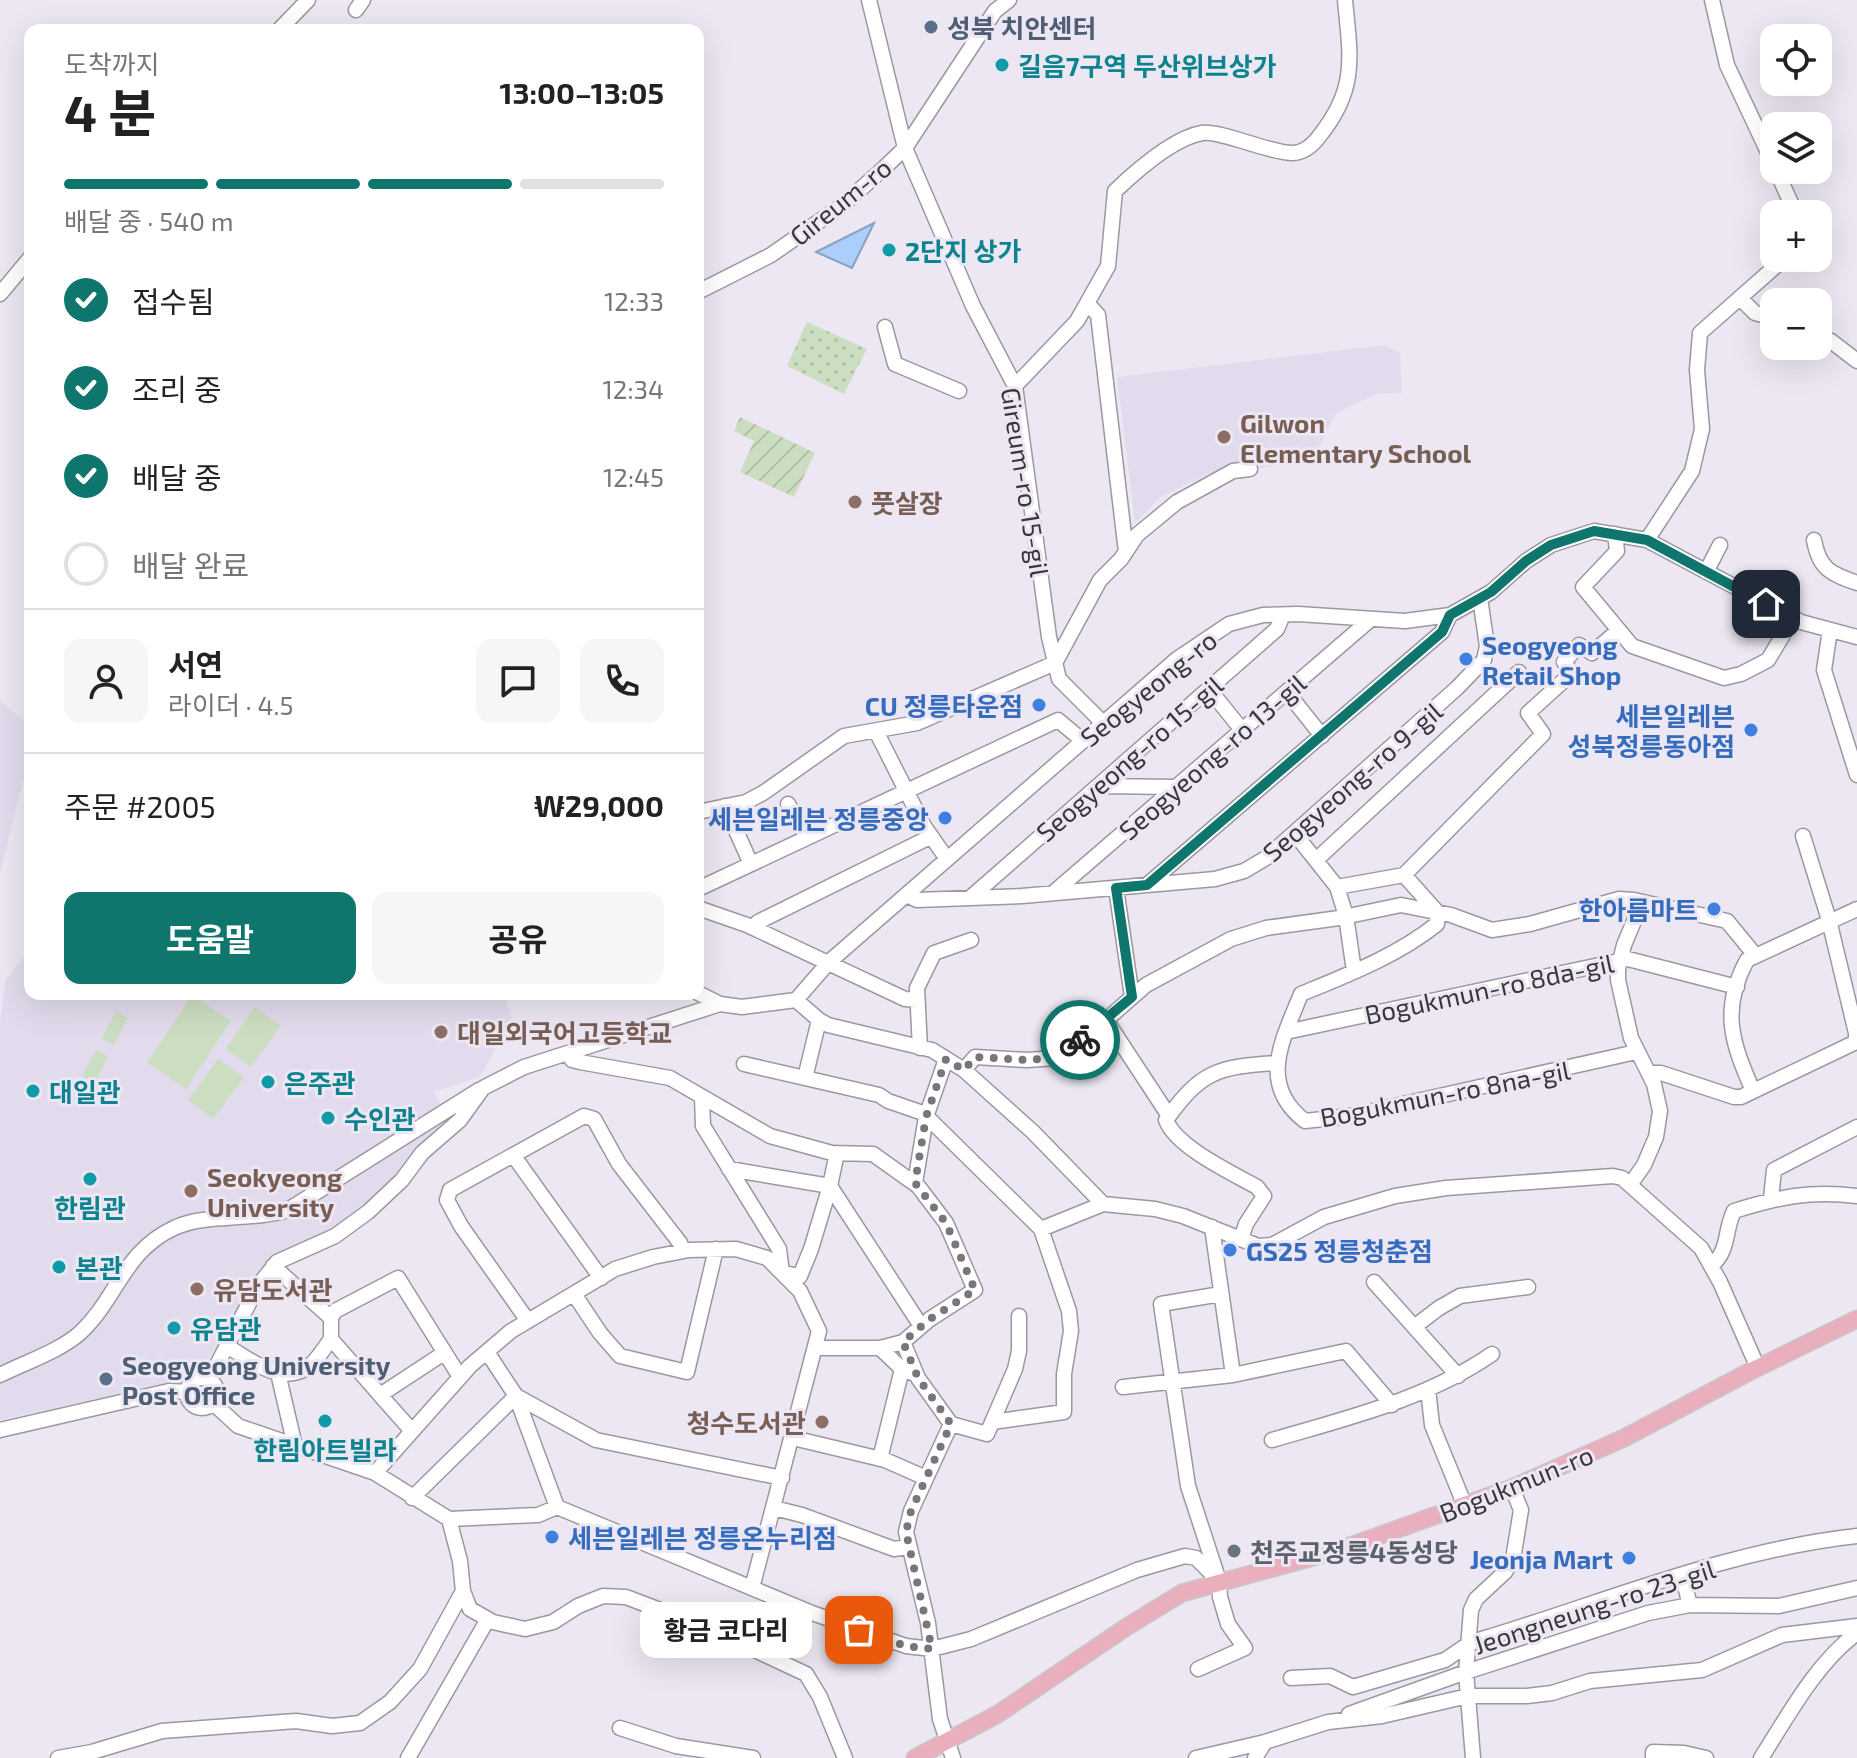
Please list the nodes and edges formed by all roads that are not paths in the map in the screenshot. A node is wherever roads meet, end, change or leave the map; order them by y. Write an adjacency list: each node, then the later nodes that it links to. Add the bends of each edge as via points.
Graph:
1 (308, 0): 6 (street)
2 (869, 0): 8 (street, Gireum-ro 15-gil)
3 (1009, 0): 8 (street, Gireum-ro, via 995,11)
4 (1345, 0): 14 (street, via 1350,78 1337,114 1311,147 1293,153 1203,132 1137,170 1115,191 1108,266)
5 (1712, 0): 7 (street, via 1727,65)
6 (285, 24)
7 (1760, 136)
8 (905, 148): 11 (street, Gireum-ro, via 832,213 771,255); 19 (street, Gireum-ro 15-gil, via 973,306)
9 (24, 265): 12 (street)
10 (1769, 272): 13 (street)
11 (704, 289)
12 (0, 294)
13 (1740, 298): 15 (street); 23 (street, via 1700,333 1702,429 1692,471)
14 (1087, 303): 19 (street, via 1077,321); 26 (street, via 1098,315)
15 (1760, 314)
16 (885, 327): 20 (street, via 895,364)
17 (1832, 342): 18 (street)
18 (1855, 355)
19 (1015, 386): 37 (street, Gireum-ro 15-gil)
20 (959, 391)
21 (1250, 469): 26 (street, via 1233,471 1177,502 1137,535)
22 (1615, 534): 23 (street, Seogyeong-ro); 29 (street, Seogyeong-ro, via 1594,531 1551,545); 34 (street, via 1617,551 1583,587)
23 (1647, 540): 27 (street, Seogyeong-ro)
24 (1814, 540): 28 (street, via 1817,557 1832,574)
25 (1720, 545): 27 (street)
26 (1126, 552): 37 (street, via 1100,580)
27 (1706, 572): 32 (street, Seogyeong-ro)
28 (1857, 583)
29 (1480, 598): 31 (street, Seogyeong-ro); 53 (street, Seogyeong-ro 9-gil, via 1484,660)
30 (1283, 615): 33 (street, Seogyeong-ro); 39 (street, Seogyeong-ro 15-gil, via 1277,629); 41 (street, Seogyeong-ro, via 1229,624 1177,659)
31 (1450, 615): 33 (street, Seogyeong-ro); 44 (street, via 1442,632)
32 (1793, 618): 34 (street, via 1768,660 1724,678 1632,646); 35 (street, Seogyeong-ro)
33 (1371, 619): 40 (street, Seogyeong-ro 13-gil)
34 (1619, 630): 60 (street, via 1592,653 1579,645 1564,662 1572,673 1528,713 1543,734)
35 (1830, 630): 36 (street, Seogyeong-ro); 46 (street, via 1824,670)
36 (1857, 637)
37 (1055, 663): 41 (street, Gireum-ro 15-gil, via 1059,679); 43 (street, via 917,723)
38 (1519, 672): 58 (street)
39 (1209, 689): 42 (street); 47 (street, Seogyeong-ro 15-gil)
40 (1287, 692): 42 (street, Seogyeong-ro 13-gil); 44 (street)
41 (1103, 723): 45 (street, Seogyeong-ro)
42 (1242, 730): 48 (street, Seogyeong-ro 13-gil)
43 (876, 731): 49 (street); 51 (street, via 844,736 763,793)
44 (1322, 736): 61 (street)
45 (1083, 741): 49 (street, via 1058,720); 57 (street, Seogyeong-ro)
46 (1857, 775)
47 (1098, 786): 48 (street); 67 (street, Seogyeong-ro 15-gil)
48 (1176, 787): 65 (street, Seogyeong-ro 13-gil)
49 (906, 790): 55 (street); 56 (street)
50 (788, 804): 55 (street)
51 (725, 806): 52 (street); 59 (street)
52 (704, 811)
53 (1295, 834): 58 (street); 61 (street, Seogyeong-ro 9-gil, via 1244,871)
54 (1803, 836): 73 (street)
55 (807, 837): 59 (street)
56 (930, 837): 57 (street); 74 (street)
57 (947, 859): 66 (street, Seogyeong-ro)
58 (1316, 860): 63 (street)
59 (751, 864): 62 (street)
60 (1404, 875): 63 (street); 71 (street)
61 (1147, 885): 64 (street, Seogyeong-ro 9-gil)
62 (704, 886)
63 (1337, 887): 72 (street)
64 (1116, 888): 65 (street, Seogyeong-ro 9-gil); 82 (street)
65 (1053, 893): 67 (street, Seogyeong-ro 9-gil)
66 (906, 895): 67 (street, Seogyeong-ro 9-gil, via 917,900); 78 (street, Seogyeong-ro)
67 (970, 898)
68 (1642, 902): 71 (street, via 1619,899 1492,930); 76 (street, via 1727,921); 77 (street)
69 (1857, 909): 73 (street)
70 (704, 910): 74 (street)
71 (1438, 913): 72 (street, via 1401,905); 79 (street, via 1437,924 1418,939)
72 (1346, 916): 79 (street); 82 (street, via 1231,939)
73 (1829, 920): 76 (street); 99 (street, via 1856,1042)
74 (753, 927): 78 (street)
75 (971, 940): 84 (street, via 934,953 917,988)
76 (1755, 955): 80 (street, via 1747,960)
77 (1620, 960): 80 (street, Bogukmun-ro 8da-gil); 88 (street, Bogukmun-ro 8da-gil); 90 (street, via 1618,980)
78 (829, 962): 83 (street, Seogyeong-ro); 84 (street)
79 (1354, 971): 88 (street, via 1301,994)
80 (1737, 987): 99 (street, via 1730,1015 1732,1039)
81 (704, 996): 85 (street)
82 (1132, 997): 87 (street)
83 (796, 1000): 85 (street, via 742,1007); 86 (street)
84 (917, 1000): 89 (street)
85 (720, 1004): 91 (street)
86 (819, 1020): 89 (street); 97 (street)
87 (1106, 1020): 95 (street, via 1056,1058 975,1057); 101 (street)
88 (1286, 1032): 93 (street)
89 (920, 1048): 92 (street)
90 (1636, 1052): 93 (street, Bogukmun-ro 8na-gil, via 1447,1096 1305,1121 1279,1087); 96 (street)
91 (568, 1053): 98 (street); 100 (street, via 580,1062 670,1078)
92 (946, 1059): 95 (street); 102 (street)
93 (1276, 1063): 101 (street, via 1219,1069)
94 (744, 1064): 97 (street)
95 (964, 1070): 112 (street)
96 (1649, 1073): 99 (street, via 1734,1097); 108 (street, via 1660,1111 1656,1137)
97 (805, 1078): 102 (street, via 879,1095)
98 (483, 1088): 118 (street, via 460,1120 368,1212 335,1236); 143 (street, via 288,1210 175,1227 130,1261 79,1334)
99 (1753, 1091)
100 (702, 1098): 104 (street, via 770,1136); 106 (street, via 703,1126)
101 (1169, 1116): 115 (street, via 1169,1128 1191,1147 1264,1196)
102 (926, 1117): 107 (street); 114 (street)
103 (1857, 1127): 111 (street, via 1774,1170)
104 (837, 1153): 107 (street, via 873,1154); 109 (street)
105 (513, 1155): 117 (street, via 584,1116 594,1119 619,1164); 121 (street); 129 (street, via 450,1190 447,1200)
106 (729, 1169): 109 (street); 120 (street, via 779,1249)
107 (915, 1183): 130 (street, via 946,1223 975,1290)
108 (1630, 1185): 115 (street, via 1613,1176 1446,1188 1345,1210 1272,1245); 119 (street, via 1701,1248)
109 (830, 1186): 120 (street, via 800,1276); 130 (street)
110 (1857, 1196): 111 (street, via 1827,1192)
111 (1771, 1198): 119 (street, via 1734,1211 1727,1246)
112 (1103, 1204): 113 (street, via 1155,1209); 114 (street)
113 (1212, 1227): 115 (street); 125 (street)
114 (1041, 1229): 157 (street, via 1069,1311 1064,1412)
115 (1241, 1239)
116 (716, 1249): 117 (street); 120 (street, via 767,1258); 124 (street, via 687,1372 620,1356)
117 (683, 1251): 121 (street, via 627,1265)
118 (273, 1266): 127 (street); 134 (street)
119 (1711, 1266): 140 (street)
120 (782, 1273): 135 (street, via 800,1291 819,1331)
121 (601, 1278): 124 (street)
122 (1374, 1282): 131 (street)
123 (1528, 1287): 131 (street, via 1460,1296)
124 (574, 1294): 129 (street)
125 (1221, 1294): 145 (street); 149 (street, via 1161,1304)
126 (1019, 1316): 157 (street, via 1015,1369)
127 (331, 1318): 132 (street); 138 (street, via 398,1278)
128 (1857, 1319): 140 (main road, Bogukmun-ro)
129 (528, 1321): 137 (street)
130 (921, 1326): 133 (street)
131 (1414, 1327): 146 (street)
132 (331, 1339): 142 (street, via 309,1367); 153 (street)
133 (903, 1342): 136 (street); 144 (street)
134 (227, 1346): 142 (street); 148 (street)
135 (816, 1348): 136 (street); 161 (street)
136 (880, 1348): 141 (street)
137 (487, 1352): 147 (street); 154 (street)
138 (444, 1353): 147 (street); 153 (street)
139 (1492, 1354): 146 (street)
140 (1758, 1368): 168 (main road, Bogukmun-ro, via 1624,1438)
141 (902, 1369): 144 (street); 164 (street)
142 (278, 1373): 163 (street)
143 (0, 1375)
144 (917, 1375): 158 (street)
145 (1233, 1375): 149 (street); 156 (street, via 1346,1351)
146 (1458, 1376): 151 (street)
147 (460, 1377): 160 (street)
148 (209, 1380): 152 (street, via 197,1379); 155 (street, via 216,1388)
149 (1171, 1381): 150 (street); 177 (street, via 1188,1486)
150 (1123, 1387)
151 (1428, 1389): 156 (street); 170 (street, via 1432,1425)
152 (188, 1392): 155 (street, via 195,1406); 159 (street, via 169,1391)
153 (380, 1395): 160 (street)
154 (516, 1396): 166 (street, via 596,1440); 169 (street); 171 (street)
155 (213, 1403): 163 (street, via 238,1426)
156 (1392, 1405): 162 (street)
157 (992, 1422): 158 (street, via 987,1434)
158 (951, 1424): 167 (street)
159 (0, 1430)
160 (412, 1431): 165 (street)
161 (793, 1438): 164 (street); 166 (street)
162 (1272, 1440)
163 (295, 1446): 165 (street)
164 (880, 1459): 167 (street)
165 (375, 1473): 169 (street)
166 (782, 1478): 172 (street)
167 (926, 1478): 175 (street, via 911,1511)
168 (1512, 1488): 170 (main road, Bogukmun-ro); 185 (street, via 1521,1510 1513,1559 1476,1599)
169 (412, 1498): 173 (street)
170 (1465, 1506): 177 (main road, Bogukmun-ro, via 1339,1550)
171 (557, 1507): 173 (street, via 538,1515); 178 (street)
172 (774, 1508): 175 (street, via 894,1549); 178 (street)
173 (449, 1519): 180 (street)
174 (1857, 1536): 176 (street, Jeongneung-ro 23-gil)
175 (908, 1547): 186 (street)
176 (1682, 1575): 181 (street); 185 (street, Jeongneung-ro 23-gil)
177 (1219, 1581): 186 (street, via 1196,1558 1185,1556 1137,1570 971,1639); 187 (street, via 1228,1624 1245,1648); 193 (main road, Bogukmun-ro, via 1182,1593 998,1714)
178 (752, 1588): 186 (street, via 906,1646)
179 (1857, 1588): 181 (street, via 1779,1606)
180 (463, 1591): 182 (street, via 470,1609); 195 (street, via 420,1669 390,1702 360,1723 296,1721 162,1731)
181 (1690, 1605): 188 (street, via 1648,1613)
182 (488, 1619): 196 (street); 198 (street, via 525,1629 553,1622 603,1596 626,1597 656,1608 806,1674)
183 (1857, 1626): 190 (street, via 1782,1635 1702,1670 1590,1681 1527,1696)
184 (1857, 1633): 206 (street, via 1812,1682)
185 (1467, 1645): 188 (street); 189 (street, Jeongneung-ro 23-gil, via 1445,1660 1353,1687 1330,1676)
186 (932, 1649): 193 (street)
187 (1198, 1669)
188 (1466, 1672): 190 (street); 191 (street)
189 (1291, 1678)
190 (1468, 1696): 191 (street); 203 (street)
191 (1328, 1722): 194 (street)
192 (620, 1728): 197 (street, via 676,1746)
193 (946, 1741): 199 (main road, Bogukmun-ro); 200 (street)
194 (1265, 1742): 201 (street); 202 (street)
195 (58, 1758)
196 (408, 1758)
197 (753, 1758)
198 (845, 1758)
199 (915, 1758)
200 (953, 1758)
201 (1196, 1758)
202 (1255, 1758)
203 (1473, 1758)
204 (1653, 1758): 205 (street, via 1653,1752)
205 (1706, 1758)
206 (1761, 1758)

